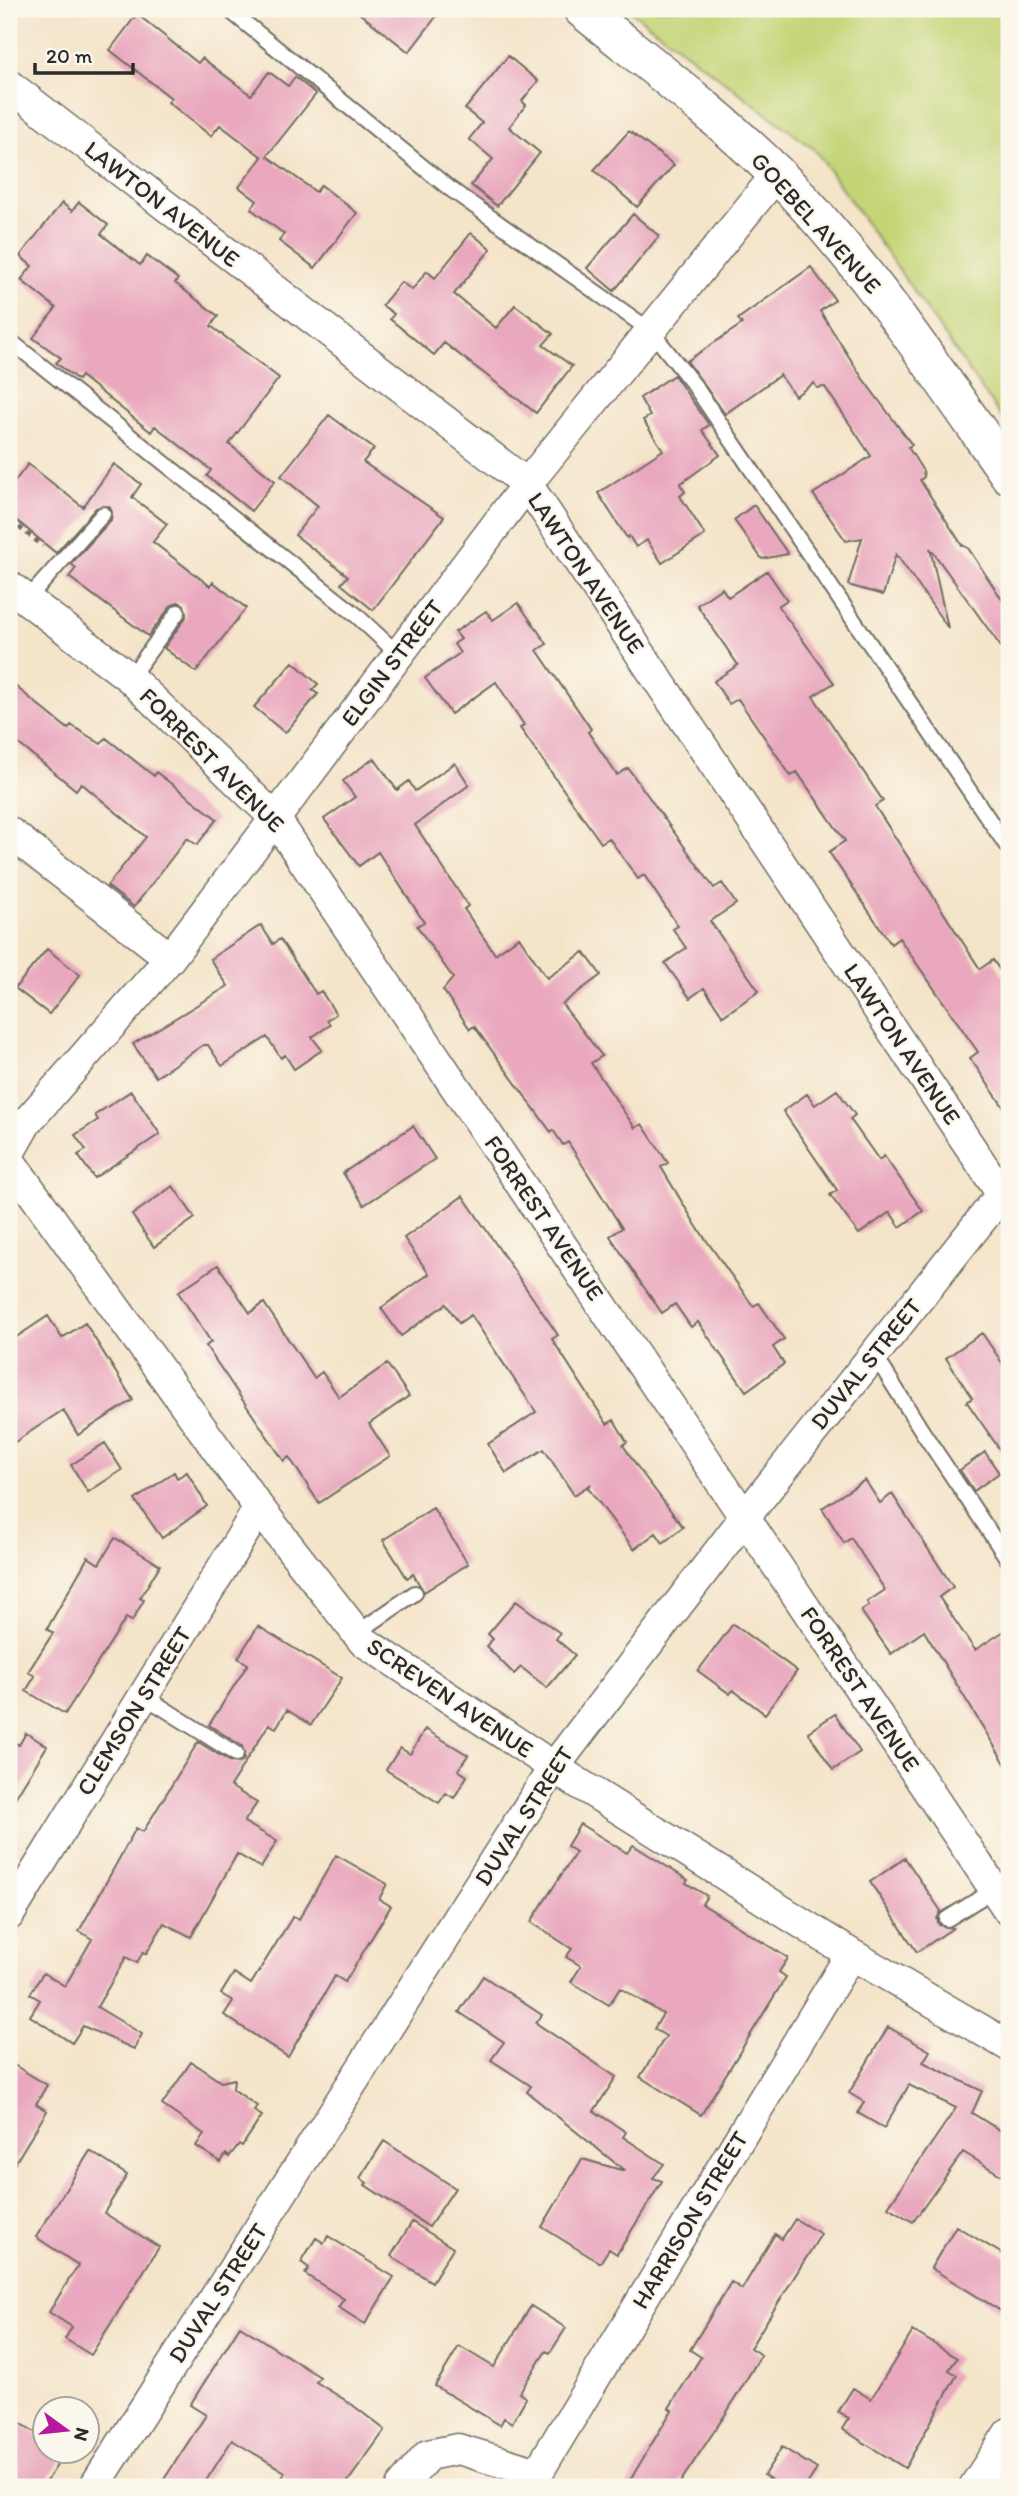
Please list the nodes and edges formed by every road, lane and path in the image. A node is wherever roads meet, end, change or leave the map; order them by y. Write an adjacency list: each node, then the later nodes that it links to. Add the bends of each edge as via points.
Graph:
1 (228, 9): 5 (lane, via 449,188)
2 (582, 9): 4 (street, GOEBEL AVENUE)
3 (9, 85): 8 (street, LAWTON AVENUE)
4 (777, 174): 5 (street, ELGIN STREET); 7 (street, GOEBEL AVENUE, via 875,285)
5 (651, 331): 8 (street, ELGIN STREET); 18 (lane, via 694,385)
6 (9, 340): 14 (lane, via 355,614)
7 (1009, 475)
8 (527, 484): 14 (street, ELGIN STREET); 23 (street, LAWTON AVENUE)
9 (103, 514): 11 (lane)
10 (11, 521): 11 (path, via 45,547 57,544)
11 (69, 553): 12 (lane)
12 (18, 593): 15 (street, FORREST AVENUE)
13 (178, 612): 15 (lane)
14 (398, 654): 16 (street, ELGIN STREET)
15 (130, 678): 16 (street, FORREST AVENUE)
16 (274, 817): 19 (street, ELGIN STREET); 26 (street, FORREST AVENUE)
17 (9, 832): 19 (street)
18 (1009, 849)
19 (170, 958): 20 (street, ELGIN STREET)
20 (18, 1116): 21 (street, ELGIN STREET)
21 (9, 1153)
22 (9, 1160): 25 (street, SCREVEN AVENUE)
23 (1007, 1195): 24 (street, DUVAL STREET)
24 (874, 1354): 26 (street, DUVAL STREET); 27 (lane)
25 (259, 1508): 29 (street, SCREVEN AVENUE); 30 (street, CLEMSON STREET)
26 (745, 1517): 32 (street, DUVAL STREET); 33 (street, FORREST AVENUE)
27 (1009, 1561)
28 (415, 1593): 29 (lane)
29 (357, 1633): 32 (street, SCREVEN AVENUE, via 422,1683)
30 (144, 1696): 31 (lane); 34 (street, CLEMSON STREET)
31 (236, 1754)
32 (554, 1767): 36 (street, SCREVEN AVENUE); 40 (street, DUVAL STREET)
33 (1002, 1900): 35 (lane)
34 (9, 1915)
35 (947, 1919)
36 (851, 1954): 37 (street, SCREVEN AVENUE); 39 (street, HARRISON STREET)
37 (1009, 2046)
38 (1009, 2433): 42 (street)
39 (533, 2480): 41 (street, via 458,2449 428,2455)
40 (94, 2487)
41 (401, 2487)
42 (974, 2487)

